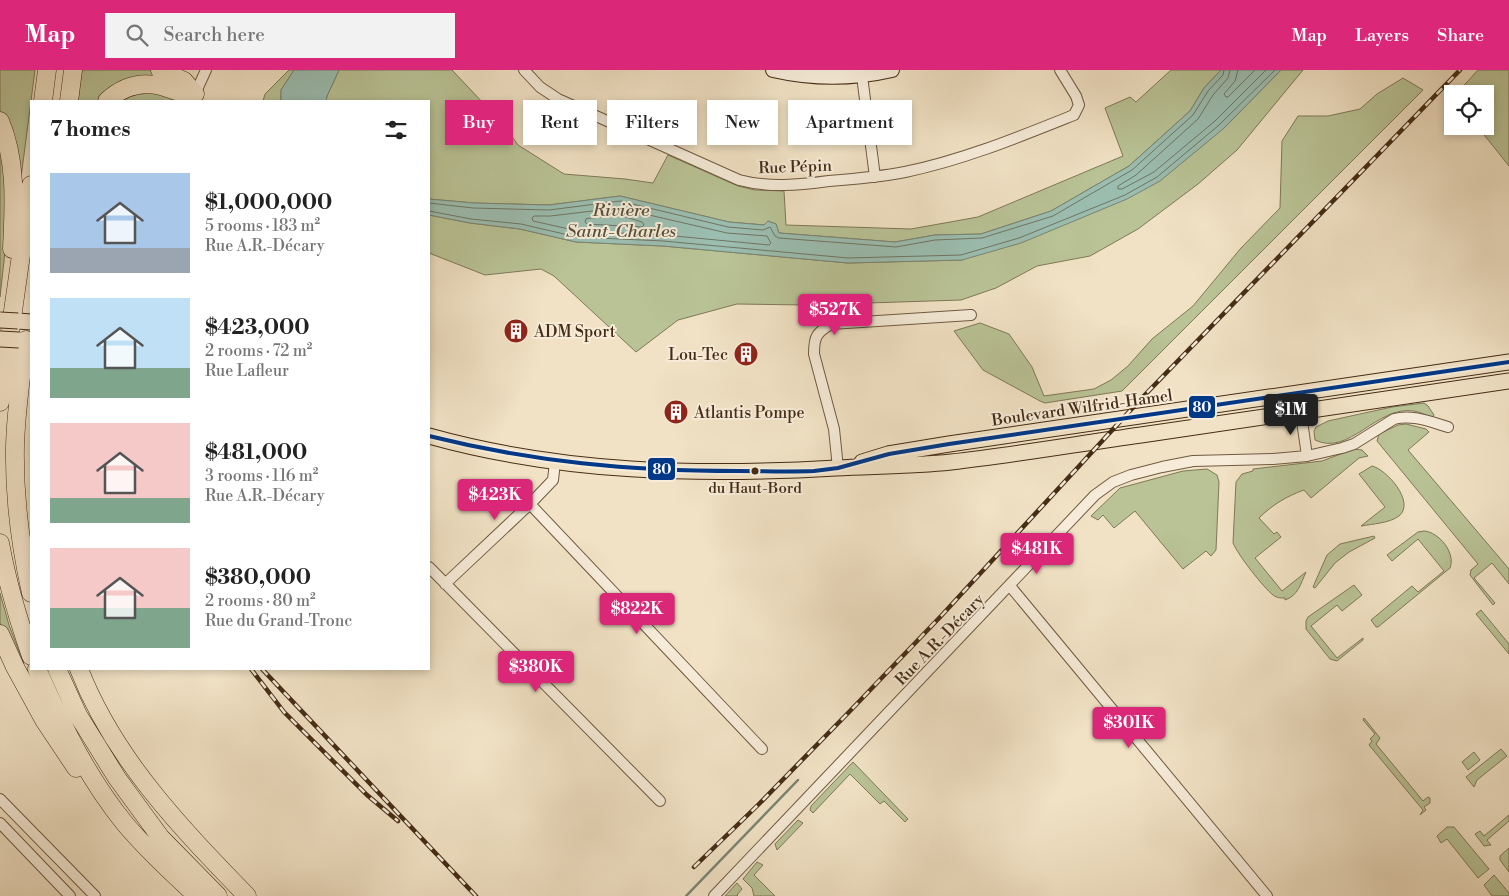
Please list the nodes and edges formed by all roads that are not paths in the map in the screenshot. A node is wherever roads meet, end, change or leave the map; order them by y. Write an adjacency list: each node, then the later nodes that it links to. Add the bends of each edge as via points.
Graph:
1 (47, 70): 11 (highway)
2 (73, 70): 12 (highway)
3 (160, 70): 10 (highway, via 184,81)
4 (206, 70): 10 (street)
5 (524, 70): 15 (street, Rue Pépin, via 540,87 558,99 739,180 755,184 798,185)
6 (772, 70): 9 (main road, via 824,77)
7 (892, 70): 9 (main road)
8 (1060, 70): 15 (street, Rue Pépin, via 1076,96 1079,106 1074,115 952,159)
9 (862, 76): 15 (street)
10 (194, 98): 13 (highway, via 160,86 135,85 124,88)
11 (43, 100)
12 (69, 100)
13 (108, 100)
14 (0, 121): 17 (highway, via 11,156 12,253)
15 (875, 177)
16 (30, 192): 17 (highway)
17 (18, 277): 26 (highway)
18 (971, 315): 32 (street, via 831,324 817,334 814,354 834,429)
19 (0, 320): 20 (main road, bridge)
20 (30, 322)
21 (0, 339): 22 (main road, bridge)
22 (27, 344): 38 (highway, via 17,415 15,483 22,551)
23 (1509, 362): 25 (main road, Boulevard Wilfrid-Hamel)
24 (1509, 381): 27 (main road, Boulevard Wilfrid-Hamel)
25 (1298, 393): 27 (street); 32 (main road, Boulevard Wilfrid-Hamel, via 949,444 888,454)
26 (0, 402)
27 (1301, 412): 30 (street); 32 (main road, Boulevard Wilfrid-Hamel, via 951,462)
28 (1448, 427): 30 (street, Rue A.R.-Décary, via 1401,417 1354,444)
29 (430, 436): 31 (main road, Boulevard Wilfrid-Hamel, via 501,454)
30 (1307, 456): 37 (street, Rue A.R.-Décary, via 1193,461 1131,474 1113,482 1095,496)
31 (555, 462): 32 (main road, Boulevard Wilfrid-Hamel, via 696,471); 33 (street, via 553,480)
32 (838, 468)
33 (530, 504): 36 (street); 44 (street)
34 (0, 543): 40 (highway, via 14,604)
35 (430, 569): 36 (street)
36 (446, 584): 48 (street)
37 (1010, 586): 58 (street, Rue A.R.-Décary); 59 (street)
38 (30, 588)
39 (0, 634): 45 (highway, via 15,667 61,746 75,767)
40 (30, 653)
41 (37, 670): 45 (highway)
42 (57, 670): 46 (highway, via 88,734)
43 (79, 670): 57 (highway, via 101,717 136,771 163,806)
44 (762, 749)
45 (98, 787): 54 (highway, via 132,832)
46 (127, 792): 55 (highway, via 161,838); 56 (highway)
47 (0, 799): 50 (street)
48 (660, 802)
49 (0, 824): 51 (street)
50 (55, 855): 51 (street); 53 (street)
51 (42, 867): 52 (street)
52 (70, 896)
53 (95, 896)
54 (197, 896)
55 (218, 896)
56 (234, 896)
57 (247, 896)
58 (714, 896)
59 (1267, 896)

